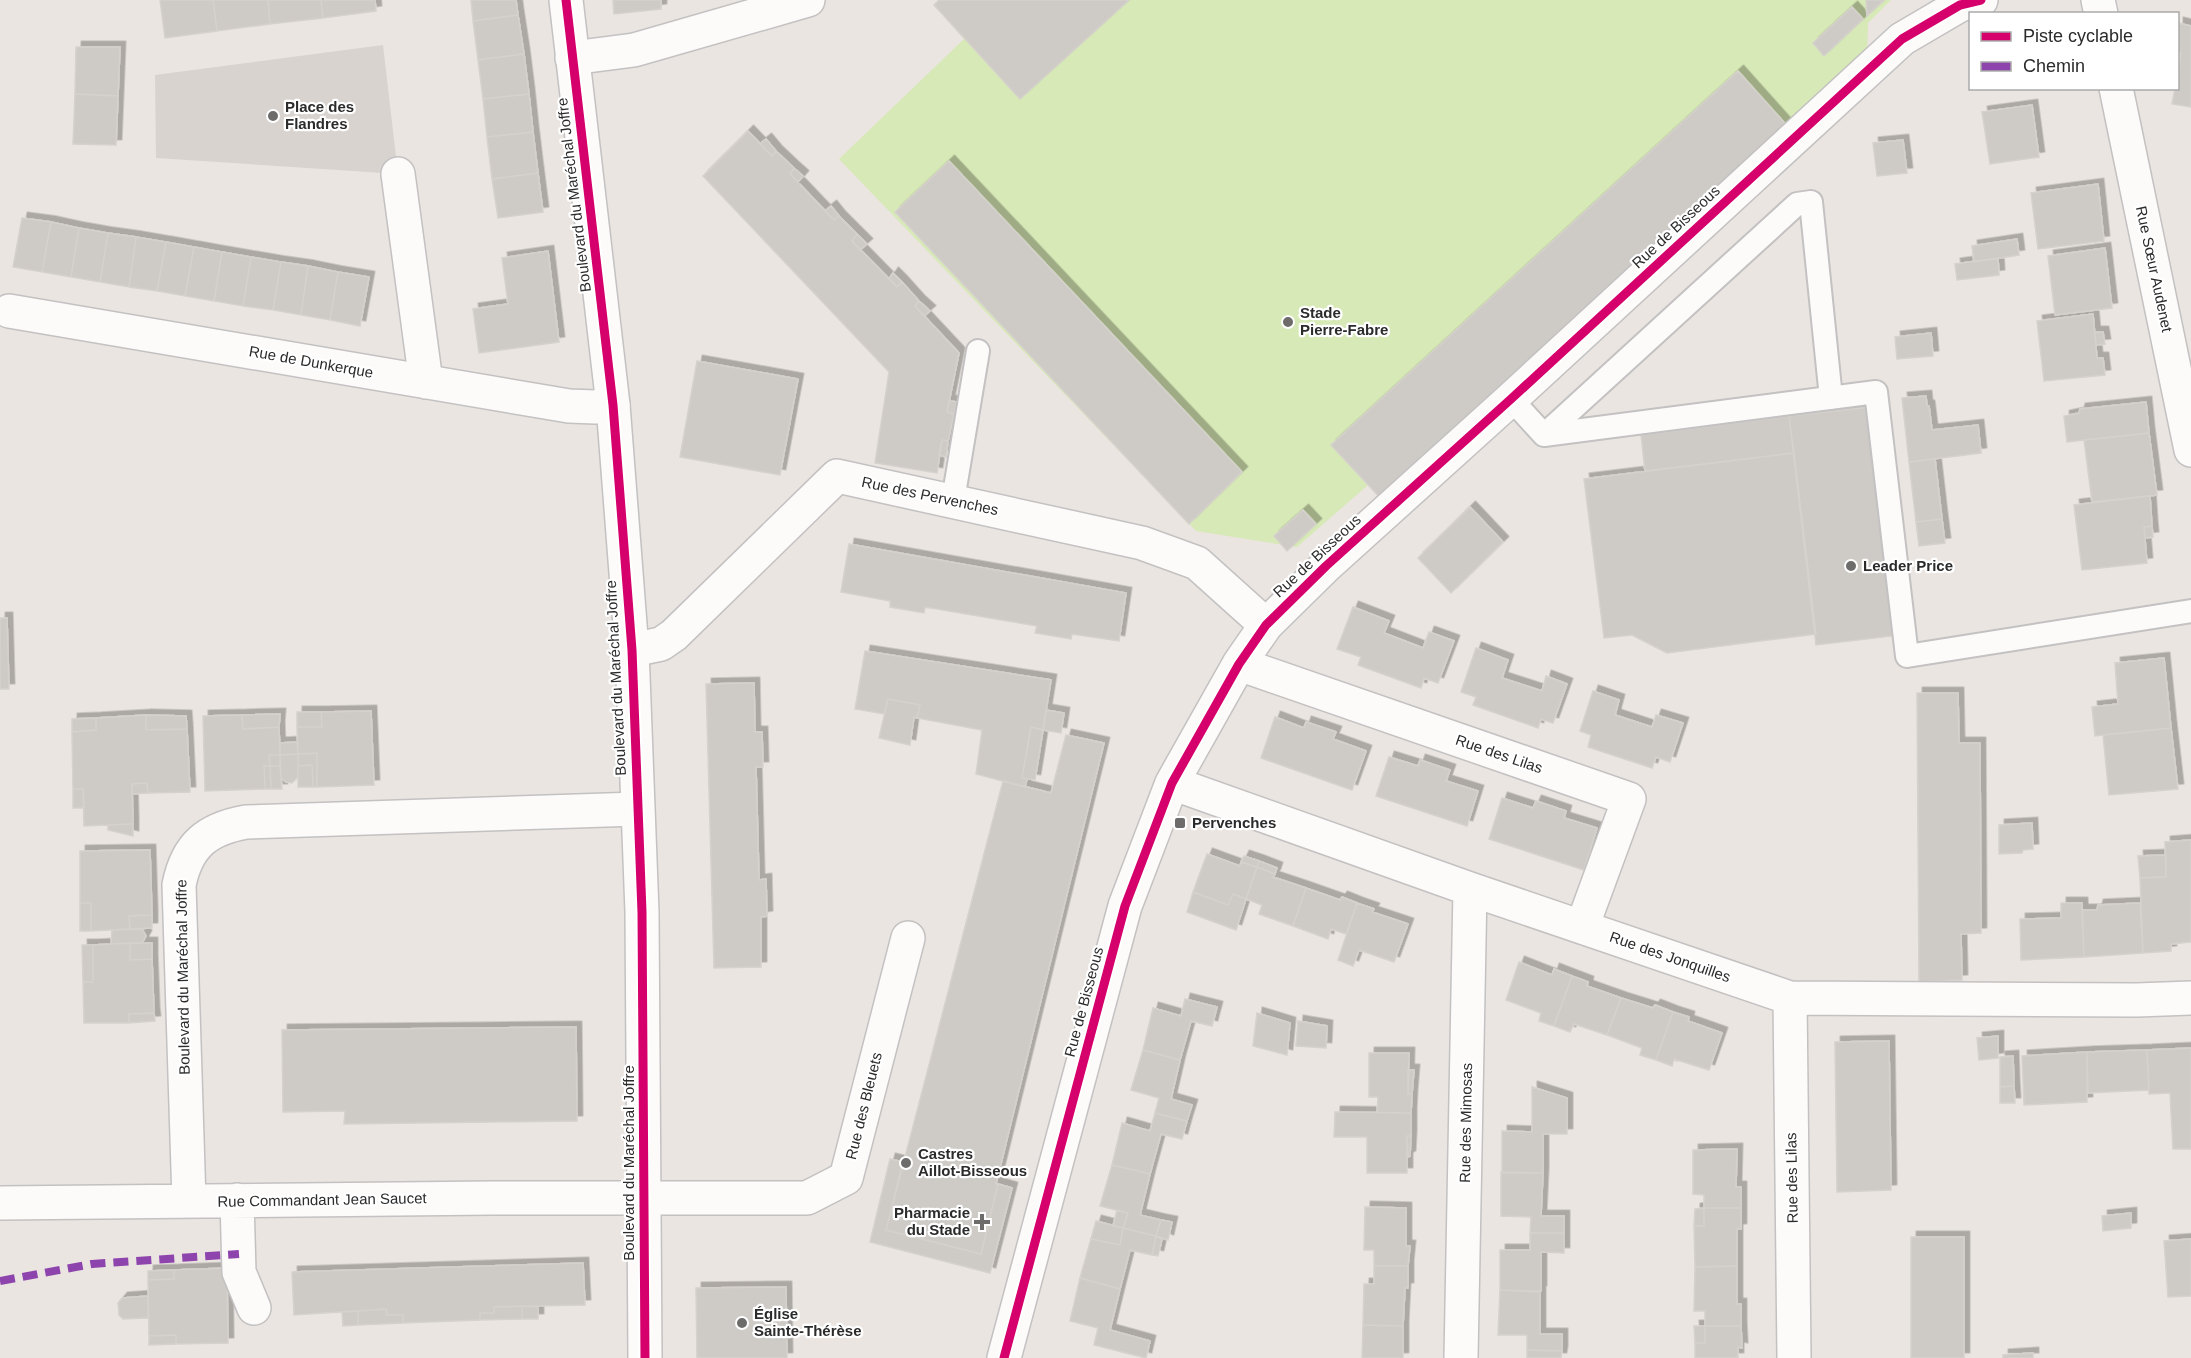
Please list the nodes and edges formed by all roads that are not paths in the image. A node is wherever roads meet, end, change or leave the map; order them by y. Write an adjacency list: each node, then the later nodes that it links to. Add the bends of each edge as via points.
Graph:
1 (566, 0): 4 (street, Boulevard du Maréchal Joffre)
2 (808, 0): 4 (street, via 634,50)
3 (1981, 0): 11 (street, Rue de Bisseous, via 1960,5 1902,39)
4 (573, 58): 12 (street, Boulevard du Maréchal Joffre)
5 (2116, 90): 14 (street, Rue Sœur Audenet)
6 (398, 174): 9 (street)
7 (9, 311): 9 (street, Rue de Dunkerque)
8 (978, 351): 15 (lane)
9 (426, 382): 12 (street, Rue de Dunkerque, via 568,406)
10 (1831, 398): 13 (lane); 13 (lane, via 1811,202 1797,204); 16 (lane, via 1876,392 1907,656)
11 (1511, 399): 13 (lane); 17 (street, Rue de Bisseous)
12 (613, 405): 18 (street, Boulevard du Maréchal Joffre)
13 (1544, 435)
14 (2191, 450)
15 (953, 500): 17 (street, Rue des Pervenches, via 1142,543 1197,563); 18 (street, Rue des Pervenches, via 837,476 674,635 661,644)
16 (2191, 611)
17 (1266, 625): 19 (street, Rue de Bisseous)
18 (632, 650): 21 (street, Boulevard du Maréchal Joffre)
19 (1239, 664): 20 (street, Rue de Bisseous); 23 (street, Rue des Lilas, via 1629,799)
20 (1172, 783): 22 (street, Rue des Jonquilles); 33 (street, Rue de Bisseous, via 1125,906)
21 (637, 809): 27 (street, Boulevard du Maréchal Joffre, via 642,912); 29 (street, Boulevard du Maréchal Joffre, via 246,822 227,825 201,840 182,868 179,885)
22 (1470, 889): 23 (street, Rue des Jonquilles); 34 (street, Rue des Mimosas)
23 (1582, 927): 25 (street, Rue des Jonquilles)
24 (908, 938): 27 (street, Rue des Bleuets, via 846,1178 807,1198)
25 (1790, 998): 26 (street, Rue des Jonquilles); 35 (street, Rue des Lilas)
26 (2191, 998)
27 (644, 1198): 28 (street, Rue Commandant Jean Saucet); 32 (street, Boulevard du Maréchal Joffre)
28 (237, 1200): 29 (street, Rue Commandant Jean Saucet); 31 (street, via 239,1272)
29 (189, 1201): 30 (street, Rue Commandant Jean Saucet)
30 (0, 1203)
31 (254, 1308)
32 (645, 1358)
33 (1004, 1358)
34 (1461, 1358)
35 (1794, 1358)

